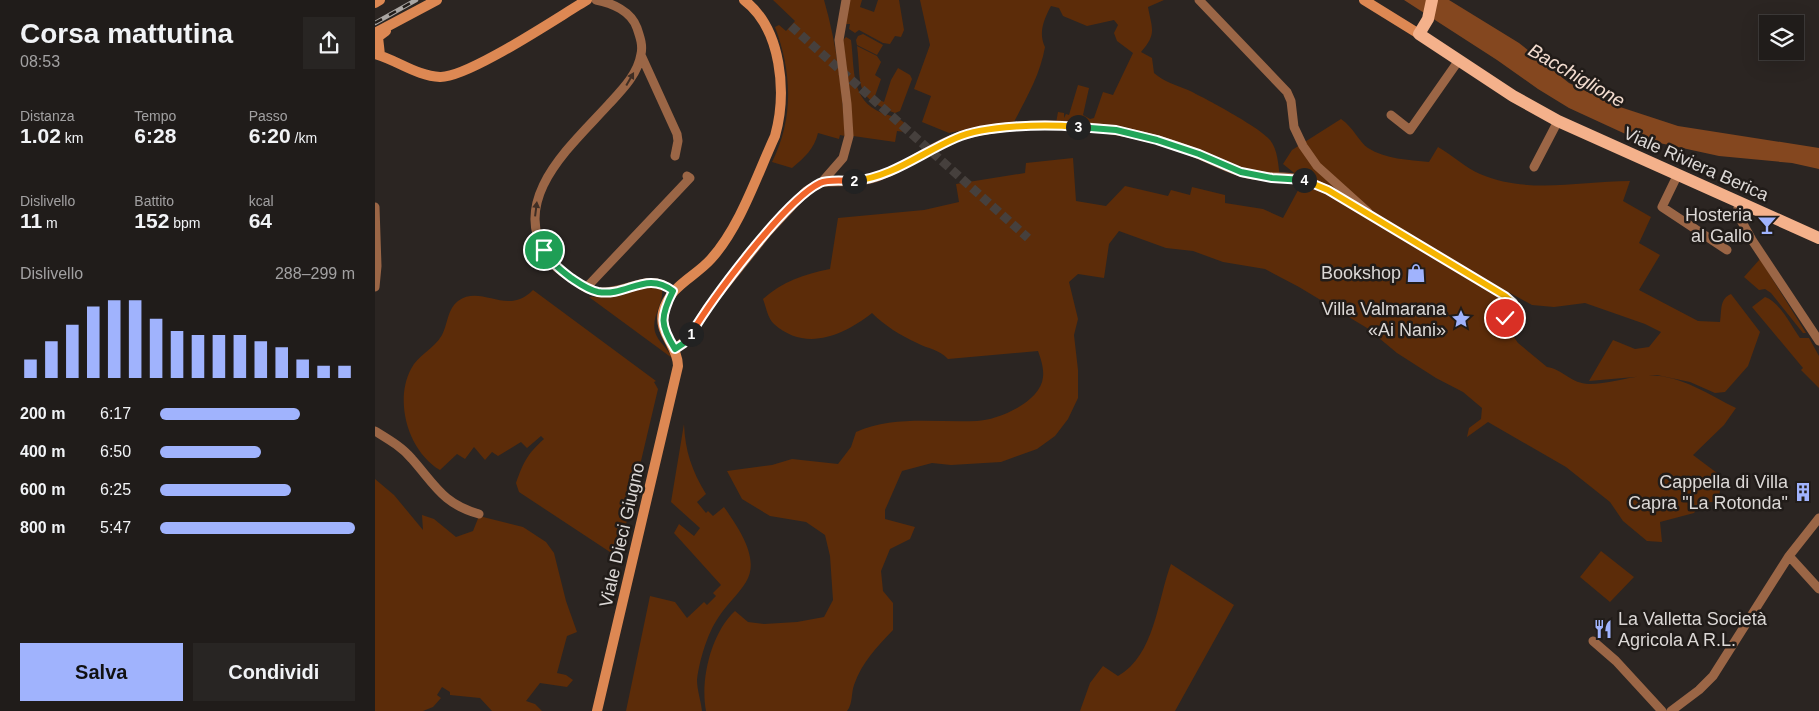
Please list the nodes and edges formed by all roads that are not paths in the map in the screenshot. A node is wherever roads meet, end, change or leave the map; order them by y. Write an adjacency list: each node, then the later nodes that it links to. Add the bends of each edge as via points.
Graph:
1 (380, 0): 10 (main road)
2 (437, 0): 12 (main road)
3 (587, 0): 13 (main road, via 467,71 442,77 425,74)
4 (596, 0): 14 (street, via 620,7 636,24 642,41)
5 (744, 0): 30 (main road, via 756,9 770,35 778,66 780,118 775,136 721,246 699,271)
6 (846, 0): 22 (street, via 839,40 849,136 843,158)
7 (1199, 0): 25 (street, via 1287,92 1294,127 1317,166)
8 (1364, 0): 11 (main road)
9 (1432, 0): 11 (main road, via 1428,19)
10 (375, 3)
11 (1419, 34): 15 (main road, Viale Riviera Berica)
12 (376, 35): 13 (main road)
13 (378, 55)
14 (641, 55): 18 (street, via 677,134); 29 (street, one-way to 14, via 555,266 547,256 536,231 535,207 552,167 629,82)
15 (1459, 60): 16 (street, via 1411,130); 17 (main road, Viale Riviera Berica)
16 (1391, 115)
17 (1558, 121): 19 (street); 20 (main road, Viale Riviera Berica)
18 (675, 156)
19 (1534, 167)
20 (1678, 174): 23 (main road, Viale Riviera Berica); 27 (street, via 1662,207)
21 (687, 176): 29 (street, via 690,178)
22 (822, 182): 25 (street, via 870,180 966,135 1066,126 1116,130 1185,148 1241,172 1299,179 1328,190); 33 (street, via 806,191 767,233 707,308 684,343)
23 (1739, 203): 26 (main road, Viale Riviera Berica); 32 (street, via 1737,213 1752,240)
24 (375, 207): 28 (street)
25 (1375, 220): 31 (street, via 1513,303 1505,318)
26 (1819, 238)
27 (1727, 250)
28 (375, 287)
29 (586, 288): 30 (street, via 600,292 653,281)
30 (673, 291): 33 (main road, via 662,321)
31 (1513, 331)
32 (1819, 341)
33 (675, 349): 40 (main road, Viale Dieci Giugno, via 679,366)
34 (375, 431): 35 (street, via 397,444 442,496)
35 (479, 514)
36 (1819, 518): 37 (street)
37 (1789, 556): 38 (street); 42 (street, via 1778,568 1713,676)
38 (1819, 588)
39 (1593, 641): 41 (street)
40 (597, 711)
41 (1662, 711)
42 (1671, 711)

